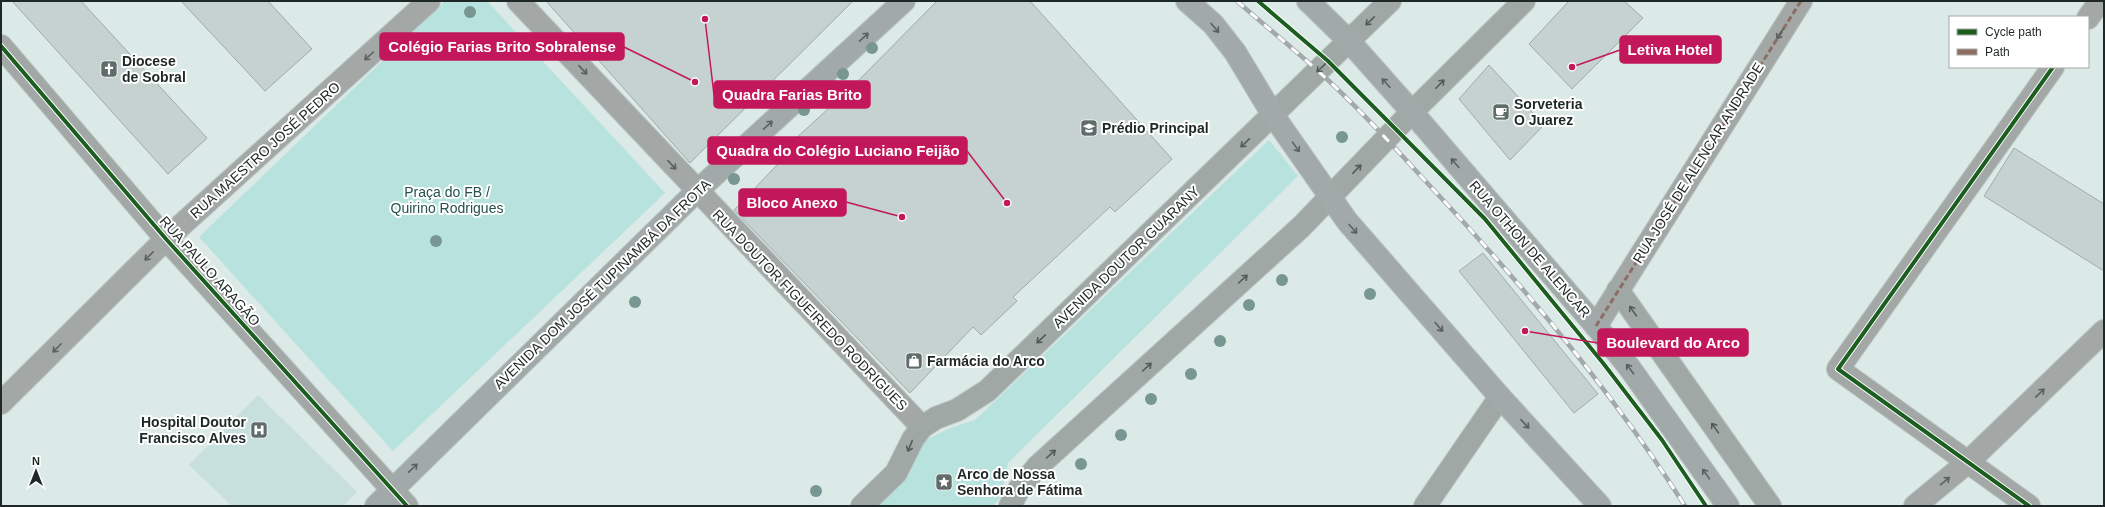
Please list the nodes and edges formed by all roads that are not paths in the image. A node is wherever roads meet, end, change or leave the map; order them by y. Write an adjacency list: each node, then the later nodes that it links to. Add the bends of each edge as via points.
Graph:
1 (429, 1): 18 (street, RUA MAESTRO JOSÉ PEDRO, one-way to 18)
2 (518, 1): 16 (street, RUA DOUTOR FIGUEIREDO RODRIGUES, one-way to 16)
3 (904, 1): 16 (main road, AVENIDA DOM JOSÉ TUPINAMBÁ DA FROTA, one-way to 3)
4 (1187, 1): 15 (main road, one-way to 15, via 1213,24 1235,52)
5 (1308, 1): 11 (main road, RUA OTHON DE ALENCAR)
6 (1390, 1): 11 (main road, AVENIDA DOUTOR GUARANY, one-way to 11)
7 (1524, 1): 14 (main road, one-way to 7)
8 (1801, 1): 19 (street, RUA JOSÉ DE ALENCAR ANDRADE, one-way to 19)
9 (2100, 1): 10 (street)
10 (2089, 17)
11 (1349, 41): 14 (main road, RUA OTHON DE ALENCAR, one-way to 11); 15 (main road, AVENIDA DOUTOR GUARANY, one-way to 15)
12 (1, 46): 18 (street, RUA PAULO ARAGÃO)
13 (2052, 68): 25 (street, via 1838,369)
14 (1412, 112): 17 (main road, one-way to 14); 20 (main road, RUA OTHON DE ALENCAR, one-way to 14)
15 (1273, 115): 17 (main road, one-way to 17); 24 (main road, AVENIDA DOUTOR GUARANY, one-way to 24, via 987,391 957,410)
16 (697, 191): 24 (street, RUA DOUTOR FIGUEIREDO RODRIGUES); 26 (main road, AVENIDA DOM JOSÉ TUPINAMBÁ DA FROTA, one-way to 16)
17 (1330, 197): 22 (main road, one-way to 22, via 1347,221); 30 (main road, one-way to 17, via 1019,489 1037,467 1301,227)
18 (166, 239): 23 (street, RUA MAESTRO JOSÉ PEDRO, one-way to 23); 26 (street, RUA PAULO ARAGÃO)
19 (1618, 290): 20 (street, RUA JOSÉ DE ALENCAR ANDRADE); 34 (main road, one-way to 19)
20 (1596, 326): 33 (main road, RUA OTHON DE ALENCAR, one-way to 20)
21 (2104, 331): 25 (street, one-way to 21)
22 (1500, 397): 31 (main road); 32 (main road, one-way to 32)
23 (1, 403)
24 (922, 427): 29 (main road, AVENIDA DOUTOR GUARANY, one-way to 29, via 896,473)
25 (1968, 462): 35 (street, one-way to 25); 36 (street)
26 (392, 489): 27 (main road, AVENIDA DOM JOSÉ TUPINAMBÁ DA FROTA); 28 (street, RUA PAULO ARAGÃO)
27 (376, 506)
28 (407, 506)
29 (862, 506)
30 (1010, 506)
31 (1425, 506)
32 (1600, 506)
33 (1728, 506)
34 (1770, 506)
35 (1915, 506)
36 (2029, 506)

